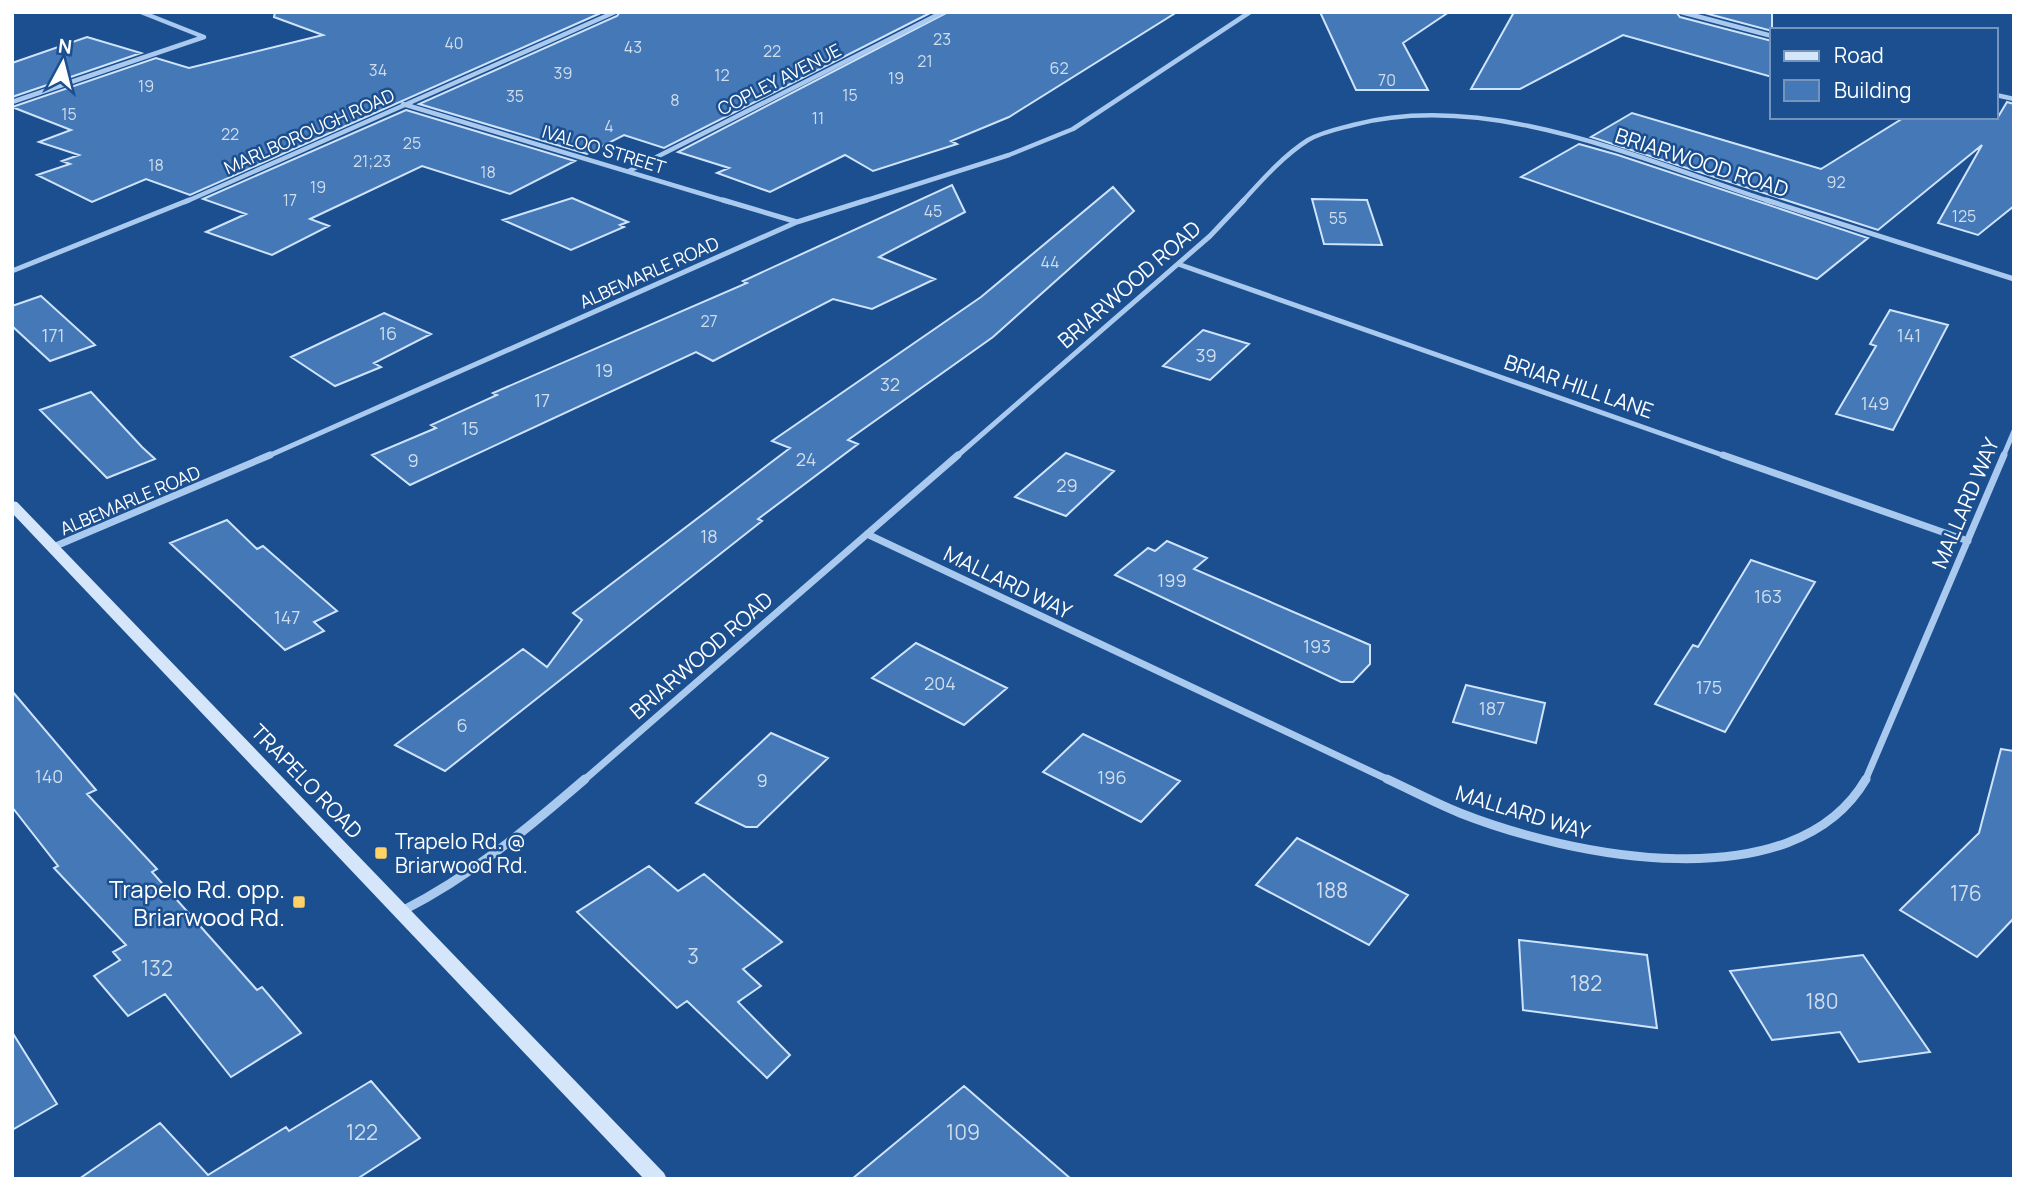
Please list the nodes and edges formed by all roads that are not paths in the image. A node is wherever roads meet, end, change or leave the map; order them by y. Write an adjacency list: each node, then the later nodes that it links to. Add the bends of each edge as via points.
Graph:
1 (141, 12): 8 (street, via 204,37)
2 (602, 12): 6 (street)
3 (943, 12): 10 (street, COPLEY AVENUE)
4 (1250, 12): 11 (street, ALBEMARLE ROAD, via 1073,129 1009,155)
5 (1681, 12): 7 (street)
6 (612, 14): 9 (street, MARLBOROUGH ROAD)
7 (1770, 35)
8 (12, 103)
9 (402, 104): 10 (street, IVALOO STREET); 13 (street, MARLBOROUGH ROAD, via 88,244)
10 (628, 172): 11 (street, IVALOO STREET)
11 (797, 222): 19 (street, ALBEMARLE ROAD)
12 (1178, 264): 14 (street, BRIARWOOD ROAD, via 1304,143 1342,127 1419,116 1483,120 1544,131); 17 (street, BRIARWOOD ROAD); 18 (street, BRIAR HILL LANE)
13 (12, 271)
14 (2014, 279)
15 (2014, 431): 18 (street, MALLARD WAY)
16 (12, 505): 19 (main road, TRAPELO ROAD)
17 (867, 534): 18 (street, MALLARD WAY, via 1460,813 1598,852 1667,858 1740,856 1794,841 1845,810 1873,767); 20 (street, BRIARWOOD ROAD, via 515,840 445,889)
18 (1968, 541)
19 (51, 548): 20 (main road, TRAPELO ROAD)
20 (401, 912): 21 (main road, TRAPELO ROAD)
21 (657, 1179)

